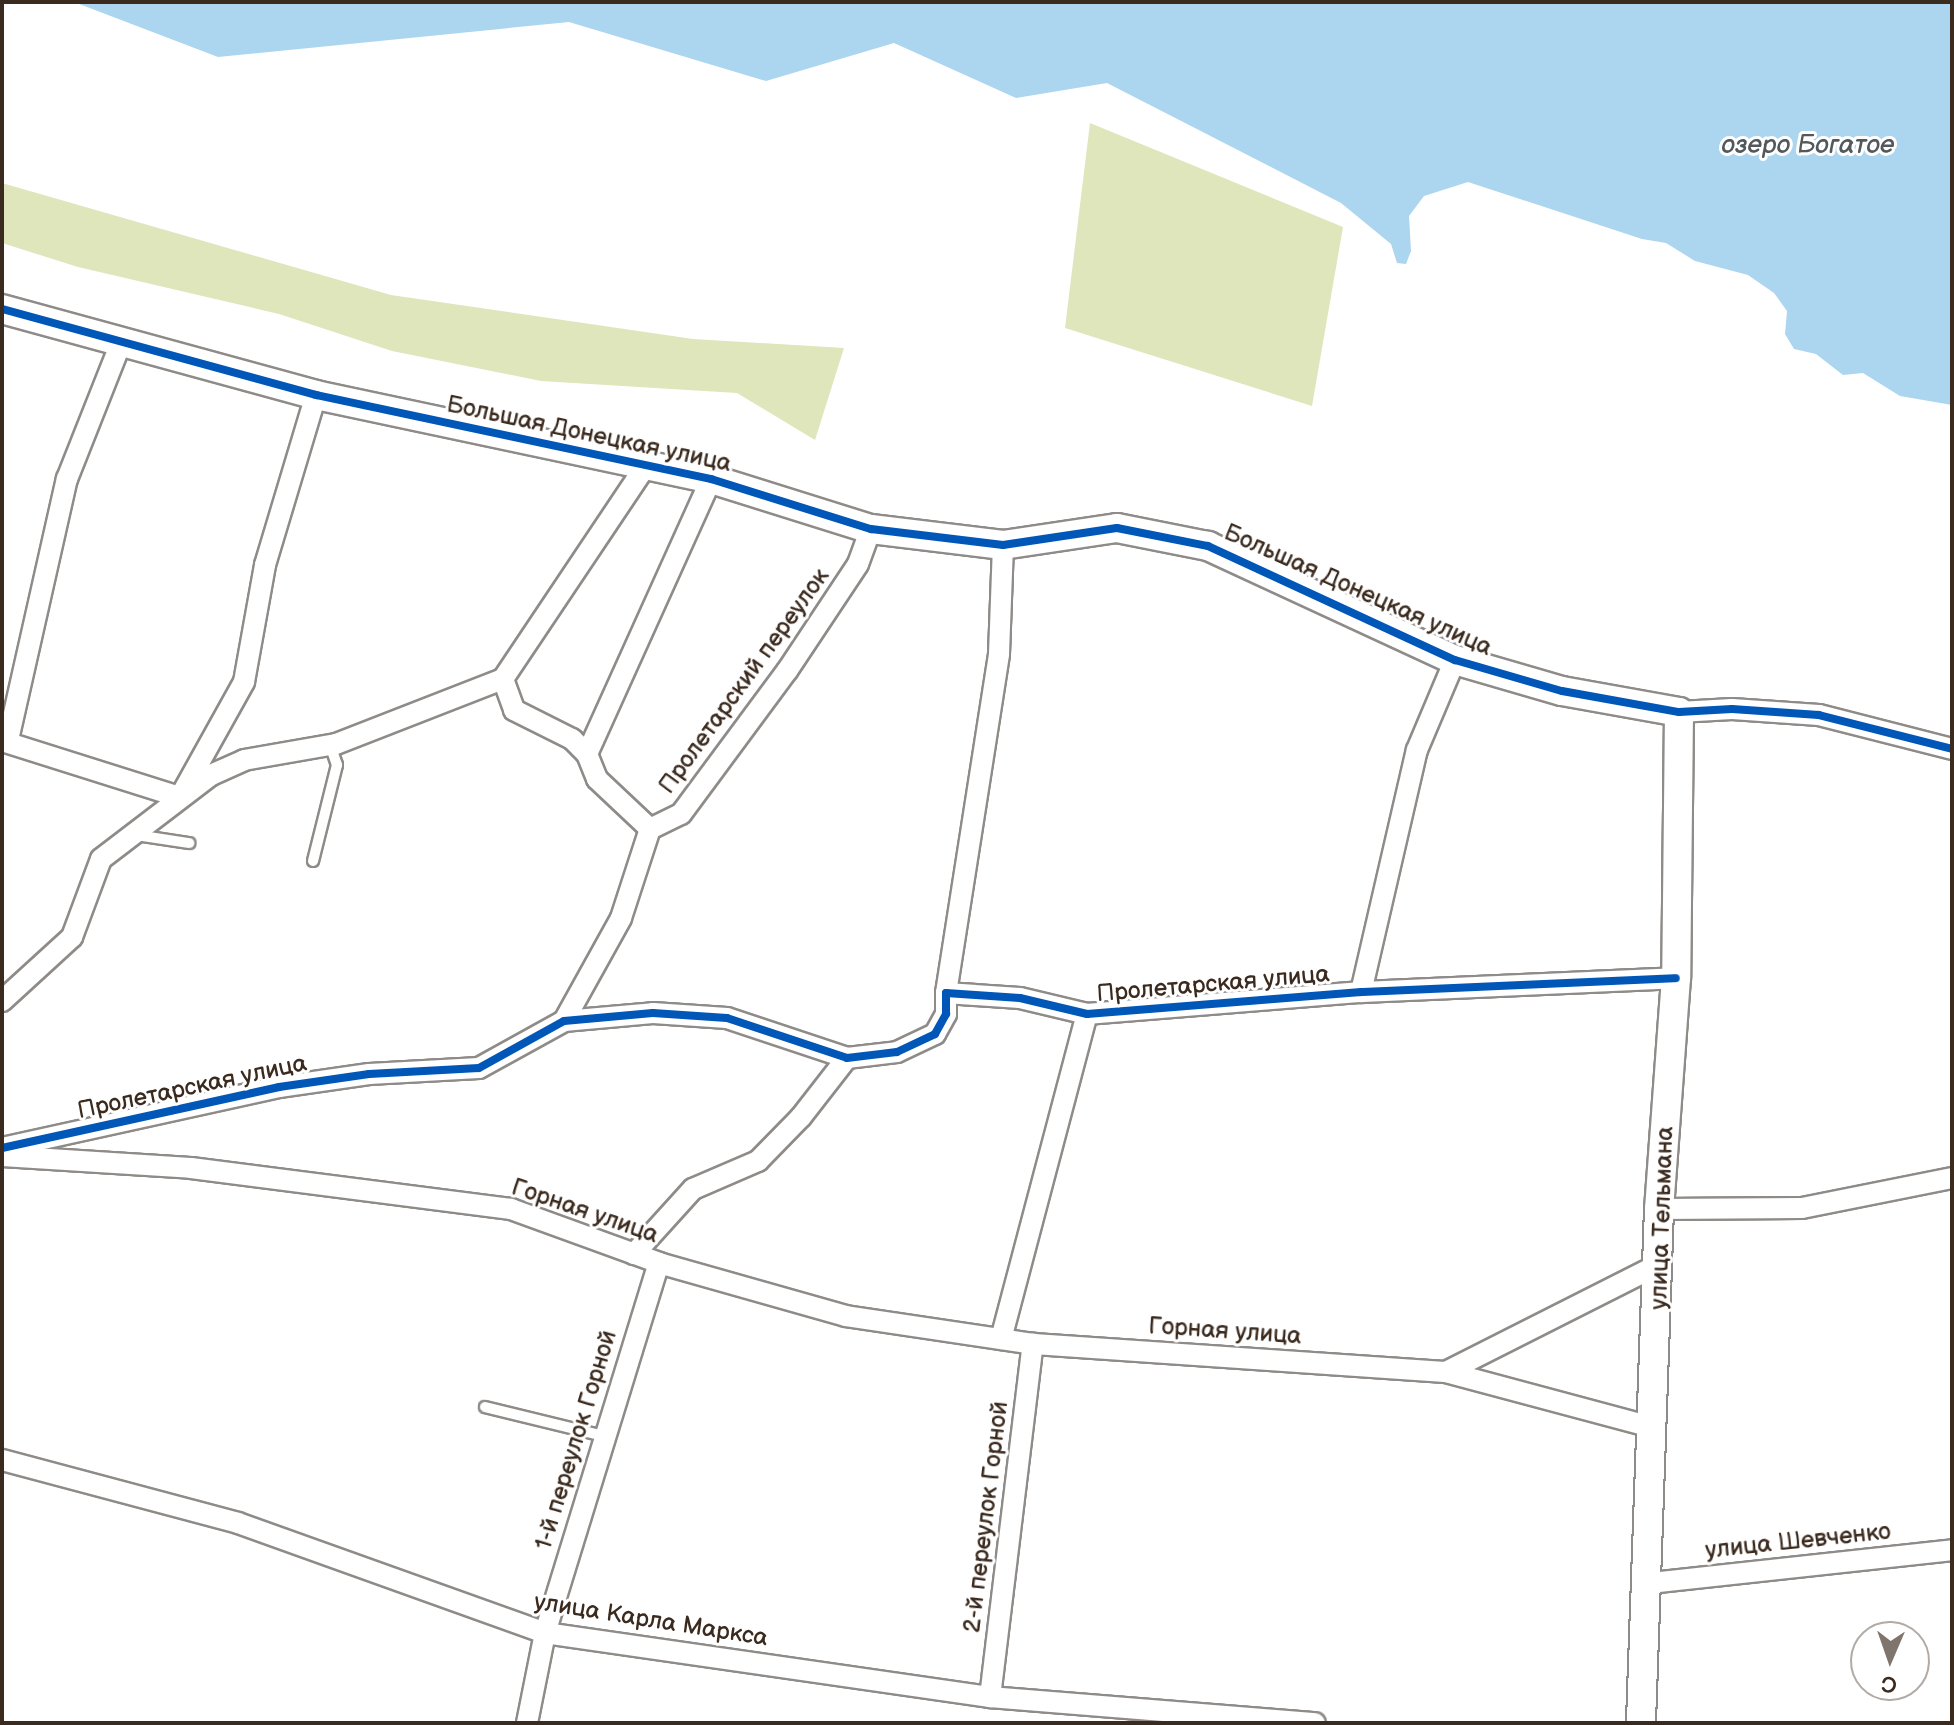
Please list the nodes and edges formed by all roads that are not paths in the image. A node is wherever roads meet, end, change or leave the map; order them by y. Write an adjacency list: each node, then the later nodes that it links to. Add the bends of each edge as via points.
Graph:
1 (2, 309): 2 (street, Большая Донецкая улица)
2 (120, 345): 3 (street, Большая Донецкая улица); 11 (street, via 67,479)
3 (316, 395): 4 (street, Большая Донецкая улица); 15 (street, via 265,565 244,682)
4 (646, 465): 5 (street, Большая Донецкая улица); 9 (street)
5 (711, 479): 6 (street, Большая Донецкая улица); 14 (street)
6 (871, 529): 7 (street, Большая Донецкая улица); 16 (street, Пролетарский переулок, via 858,564 787,671 681,814)
7 (1003, 545): 8 (street, Большая Донецкая улица, via 1117,528 1208,546); 22 (street, Пролетарская улица, via 999,654)
8 (1455, 660): 10 (street, Большая Донецкая улица, via 1562,691); 21 (street, via 1417,750)
9 (503, 679): 12 (street); 14 (street, via 514,710 572,739)
10 (1679, 712): 13 (street, Большая Донецкая улица, via 1732,709 1819,715); 20 (street, улица Тельмана)
11 (5, 740): 15 (street)
12 (330, 745): 15 (street, via 244,760); 19 (lane, via 337,765)
13 (1952, 749)
14 (587, 754): 16 (street, via 597,779)
15 (180, 797): 17 (street)
16 (650, 829): 25 (street, via 621,918)
17 (133, 834): 18 (lane); 23 (street, via 101,859 72,937)
18 (189, 843)
19 (313, 861)
20 (1676, 978): 21 (street, Пролетарская улица); 30 (street, улица Тельмана)
21 (1361, 992): 24 (street, Пролетарская улица)
22 (946, 993): 24 (street, Пролетарская улица, via 1020,998); 26 (street, Пролетарская улица, via 946,1014 935,1034 897,1052)
23 (2, 1001)
24 (1087, 1014): 34 (street)
25 (564, 1021): 26 (street, Пролетарская улица, via 653,1013 727,1018); 27 (street, Пролетарская улица, via 479,1068 279,1087)
26 (847, 1058): 31 (street, via 758,1161 693,1189)
27 (2, 1148)
28 (2, 1156): 31 (street, Горная улица, via 191,1168 511,1209)
29 (1952, 1178): 30 (street, via 1802,1208)
30 (1659, 1209): 33 (street, улица Тельмана)
31 (634, 1254): 32 (street, Горная улица)
32 (659, 1263): 34 (street, Горная улица, via 846,1316); 39 (street, 1-й переулок Горной)
33 (1660, 1264): 36 (street); 38 (street, улица Тельмана)
34 (1001, 1339): 35 (street, Горная улица)
35 (1033, 1344): 36 (street, Горная улица); 44 (street, 2-й переулок Горной)
36 (1446, 1372): 38 (street, Горная улица)
37 (485, 1407): 39 (lane)
38 (1655, 1428): 42 (street, улица Тельмана)
39 (604, 1436): 43 (street, 1-й переулок Горной)
40 (2, 1460): 43 (street, улица Карла Маркса, via 238,1523)
41 (1952, 1550): 42 (street, улица Шевченко)
42 (1650, 1583): 47 (street, улица Тельмана)
43 (545, 1633): 44 (street, улица Карла Маркса); 45 (street, 1-й переулок Горной)
44 (990, 1697): 46 (street, улица Карла Маркса)
45 (527, 1723)
46 (1315, 1723)
47 (1641, 1723)

